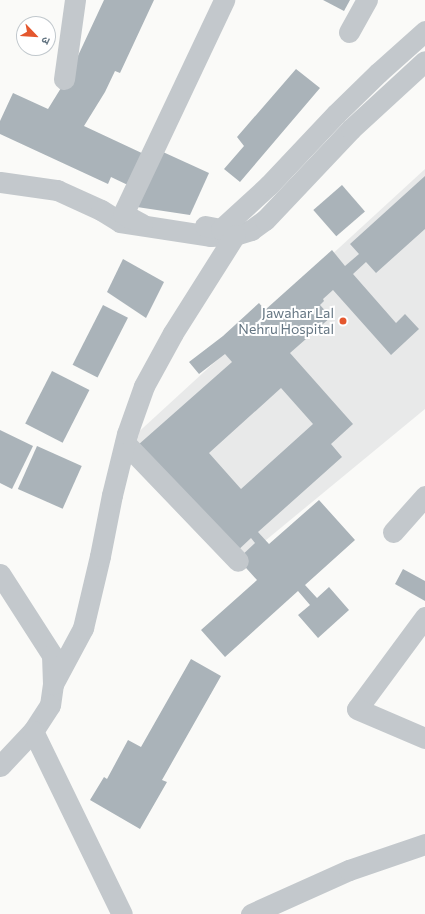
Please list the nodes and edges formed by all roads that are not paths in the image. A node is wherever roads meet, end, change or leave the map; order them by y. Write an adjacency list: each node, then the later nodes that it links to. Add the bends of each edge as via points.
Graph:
1 (75, 0): 7 (street)
2 (224, 0): 12 (street)
3 (367, 0): 5 (street)
4 (425, 31): 8 (street, via 378,72)
5 (349, 32)
6 (425, 61): 9 (street)
7 (64, 79)
8 (336, 114): 9 (street); 12 (street, via 269,185 221,228)
9 (351, 129): 14 (street, via 265,220 251,230)
10 (0, 182): 11 (street, via 57,190)
11 (101, 210): 12 (street); 13 (street, via 120,222)
12 (123, 214): 13 (street)
13 (148, 228): 14 (street, via 210,236)
14 (235, 236): 15 (street, via 173,333 148,380)
15 (125, 444): 18 (street); 21 (street, via 83,628)
16 (425, 496): 17 (street)
17 (393, 532)
18 (238, 561)
19 (0, 574): 21 (street, via 52,655)
20 (423, 626): 23 (street, via 357,709)
21 (53, 684): 22 (street, via 50,705)
22 (33, 731): 24 (street); 26 (street)
23 (425, 738)
24 (0, 766)
25 (425, 844): 27 (street, via 349,870)
26 (122, 914)
27 (251, 914)

